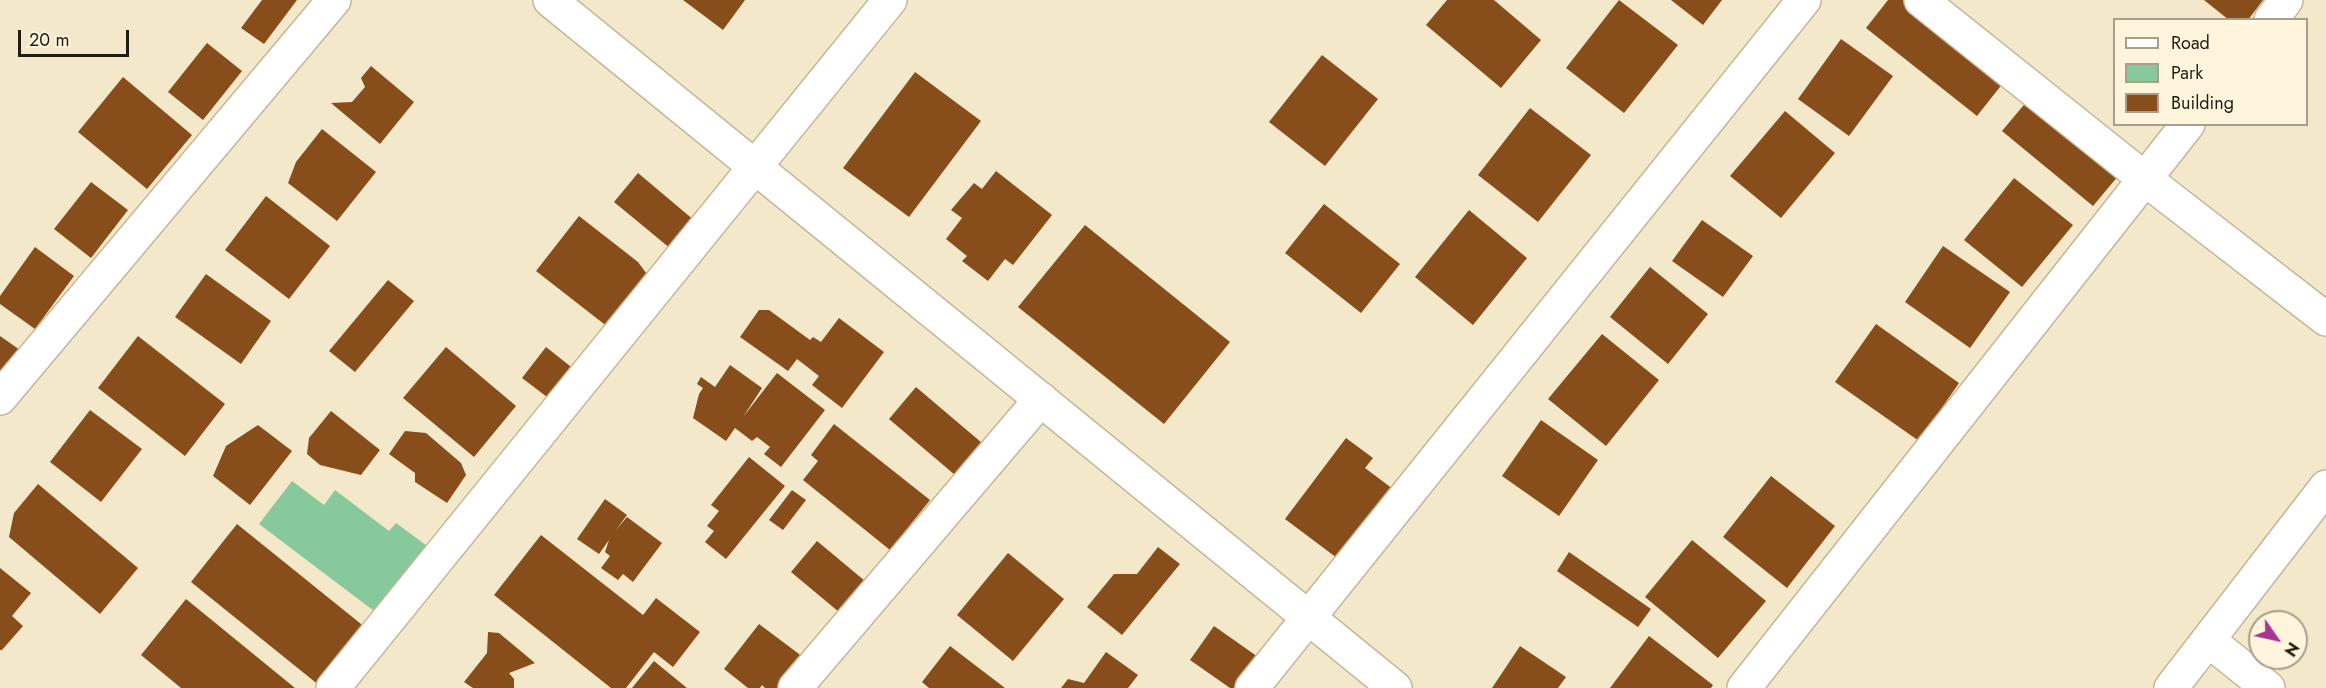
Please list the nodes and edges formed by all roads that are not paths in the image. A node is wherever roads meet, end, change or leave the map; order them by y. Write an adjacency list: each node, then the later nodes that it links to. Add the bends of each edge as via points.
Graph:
1 (334, 0): 12 (street)
2 (550, 0): 9 (street)
3 (890, 0): 9 (street)
4 (1804, 0): 15 (street)
5 (1921, 0): 10 (street)
6 (2286, 0): 7 (street)
7 (2272, 18)
8 (2186, 126): 10 (street)
9 (754, 166): 13 (street); 17 (street)
10 (2145, 179): 11 (street); 21 (street)
11 (2326, 319)
12 (0, 398)
13 (1041, 399): 15 (street); 18 (street)
14 (2326, 487): 16 (street)
15 (1309, 618): 19 (street); 20 (street)
16 (2208, 640): 22 (street); 23 (street)
17 (333, 688)
18 (795, 688)
19 (1252, 688)
20 (1395, 688)
21 (1744, 688)
22 (2171, 688)
23 (2268, 688)

